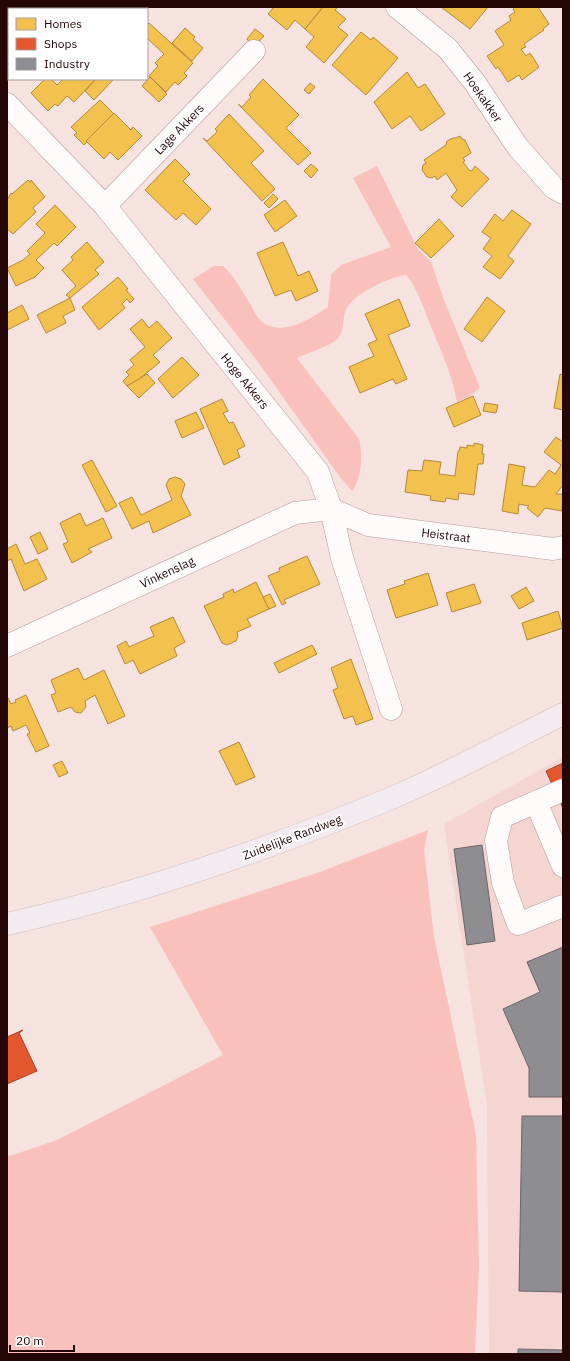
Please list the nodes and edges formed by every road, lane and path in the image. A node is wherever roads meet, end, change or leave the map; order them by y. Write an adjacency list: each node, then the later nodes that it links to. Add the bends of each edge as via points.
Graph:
1 (397, 7): 4 (street, Hoekakker, via 448,50 475,83 518,146 554,188)
2 (254, 51): 5 (street, Lage Akkers)
3 (7, 104): 5 (street, Hoge Akkers)
4 (563, 193)
5 (105, 206): 6 (street, Hoge Akkers, via 318,472)
6 (331, 509): 7 (street, Heistraat, via 368,525 553,549); 8 (street, Vinkenslag, via 295,513); 9 (street, Hoge Akkers, via 342,558)
7 (563, 547)
8 (7, 646)
9 (391, 709)
10 (563, 714): 15 (main road, Zuidelijke Randweg, via 396,796 252,853 184,876)
11 (563, 790): 12 (street)
12 (536, 802): 13 (street); 14 (street, via 502,818 496,841 503,883 518,924)
13 (563, 866)
14 (563, 906)
15 (7, 924)

